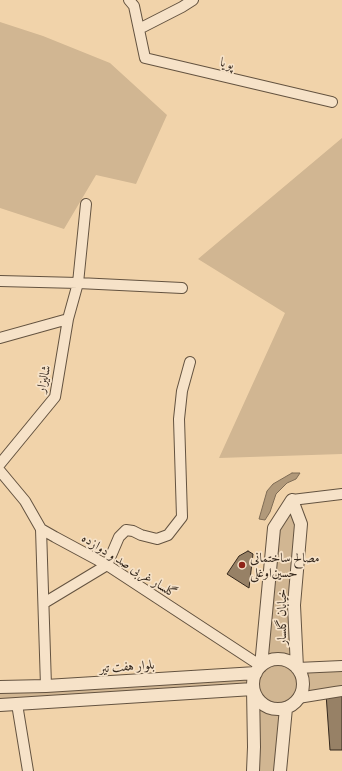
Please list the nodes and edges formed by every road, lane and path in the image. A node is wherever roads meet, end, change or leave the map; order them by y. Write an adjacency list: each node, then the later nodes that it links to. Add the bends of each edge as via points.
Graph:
1 (129, 0): 3 (street, via 134,6)
2 (192, 0): 3 (street)
3 (139, 29): 4 (street, پویا, via 145,58)
4 (332, 102)
5 (86, 204): 7 (street, شالیزار)
6 (0, 281): 7 (street)
7 (78, 283): 8 (street); 9 (street, شالیزار)
8 (182, 288)
9 (68, 319): 10 (street); 12 (street, شالیزار, via 55,398)
10 (0, 338)
11 (190, 362): 17 (street, via 182,391 179,419 182,517 168,535 157,539 126,530 119,537)
12 (0, 464)
13 (0, 471): 16 (street, گلسار غربی صد و دوازده, via 25,501)
14 (342, 494): 15 (street)
15 (292, 500): 20 (street, خیابان گلسار, via 301,524 294,605); 21 (street, خیابان گلسار, via 274,528)
16 (41, 528): 17 (street, گلسار غربی صد و دوازده); 18 (street)
17 (107, 565): 18 (street); 21 (street, گلسار غربی صد و دوازده)
18 (44, 603): 22 (street)
19 (342, 666): 20 (street)
20 (297, 668): 21 (street, via 291,663 275,659 267,661); 26 (street, via 303,683)
21 (258, 669): 22 (street, بلوار هفت تیر); 24 (street)
22 (46, 686): 23 (street, بلوار هفت تیر)
23 (0, 687)
24 (253, 689): 27 (street); 29 (street, via 256,697 269,708); 31 (street)
25 (342, 691): 26 (street)
26 (298, 698): 29 (street)
27 (17, 704): 28 (street); 30 (street)
28 (0, 705)
29 (286, 708): 32 (street)
30 (28, 771)
31 (253, 771)
32 (280, 771)

